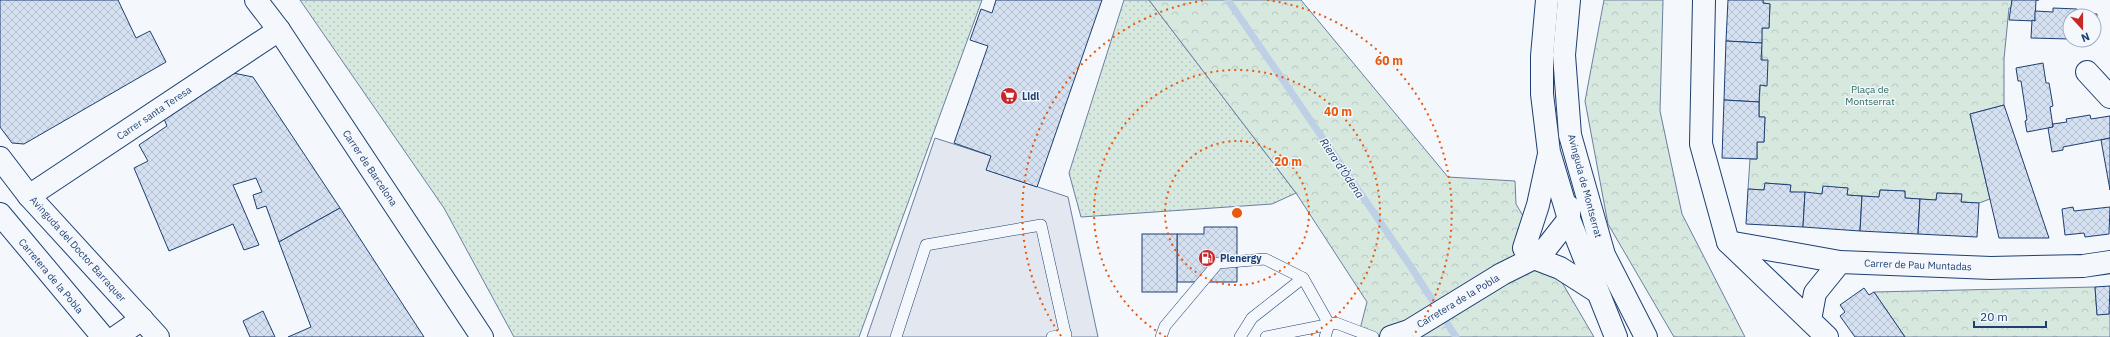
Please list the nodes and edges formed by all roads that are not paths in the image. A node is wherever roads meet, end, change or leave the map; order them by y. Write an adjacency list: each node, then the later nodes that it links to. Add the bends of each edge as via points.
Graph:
1 (256, 0): 5 (street, Carrer de Barcelona)
2 (1547, 0): 9 (street, via 1542,56 1542,94)
3 (1569, 0): 8 (street, Avinguda de Montserrat, via 1564,56)
4 (1704, 0): 14 (street, via 1701,144)
5 (279, 30): 11 (street, Carrer santa Teresa); 29 (street, Carrer de Barcelona)
6 (2087, 72): 7 (street)
7 (2110, 97)
8 (1570, 135): 13 (street); 16 (street, Avinguda de Montserrat)
9 (1550, 152): 13 (street); 15 (street)
10 (0, 158): 11 (street, Avinguda del Doctor Barraquer)
11 (30, 196): 21 (street, Avinguda del Doctor Barraquer)
12 (0, 214): 26 (street, Carretera de la Pobla)
13 (1569, 219): 15 (street, Carretera de la Pobla, via 1547,247); 16 (street); 20 (street)
14 (1728, 242): 17 (street, Carrer de Pau Muntadas); 22 (street)
15 (1529, 253): 20 (street, via 1560,268); 24 (street, Carretera de la Pobla, via 1502,274)
16 (1604, 255): 38 (street, Avinguda de Montserrat)
17 (1840, 262): 18 (street, Carrer de Pau Muntadas, via 1984,268 2083,266); 22 (street, via 1815,293)
18 (2110, 262)
19 (1303, 278): 23 (lane); 32 (lane, via 1265,259 1218,263 1165,326); 33 (lane, via 1252,318)
20 (1596, 291): 37 (street)
21 (142, 319): 27 (street); 28 (street, Avinguda del Doctor Barraquer)
22 (1810, 320): 39 (street)
23 (1329, 324): 34 (lane); 35 (lane); 36 (lane, via 1336,323)
24 (1400, 334)
25 (1066, 336): 30 (lane, via 1040,225 926,245); 31 (lane)
26 (103, 337)
27 (116, 337)
28 (158, 337)
29 (482, 337)
30 (896, 337)
31 (1052, 337)
32 (1161, 337)
33 (1240, 337)
34 (1266, 337)
35 (1325, 337)
36 (1373, 337)
37 (1616, 337)
38 (1646, 337)
39 (1827, 337)

